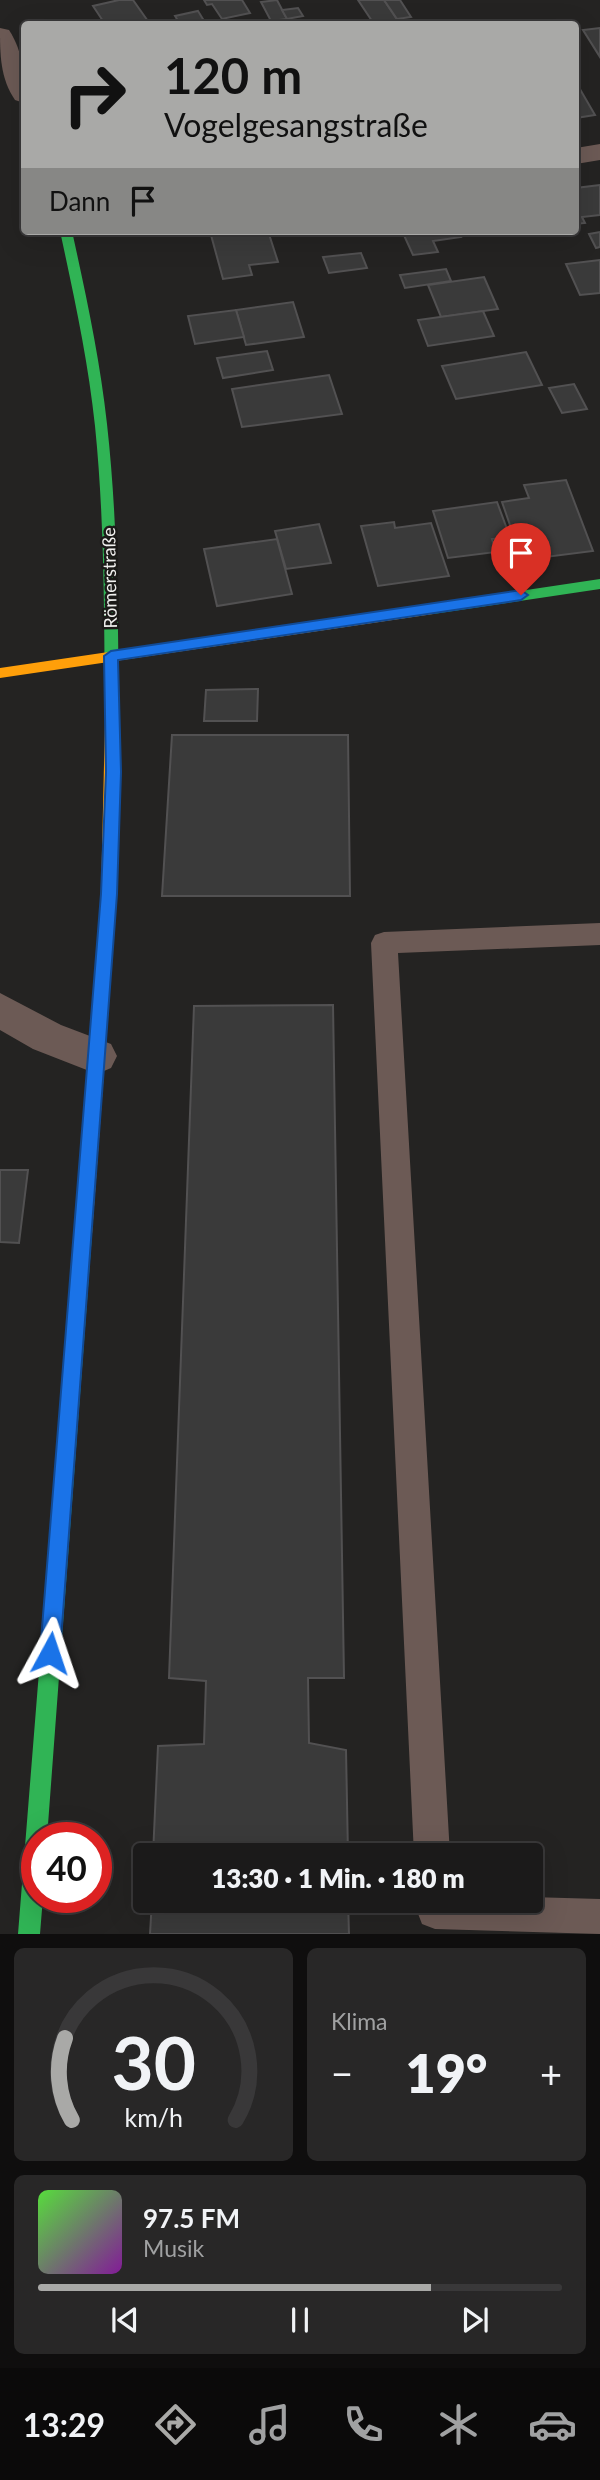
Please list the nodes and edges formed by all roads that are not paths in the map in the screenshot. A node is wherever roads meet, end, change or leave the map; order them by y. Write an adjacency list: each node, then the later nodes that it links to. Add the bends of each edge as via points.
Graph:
1 (0, 35): 2 (street)
2 (21, 88)
3 (600, 152): 4 (street)
4 (579, 156)
5 (67, 235): 7 (street, Römerstraße, via 86,321 101,424 110,539)
6 (600, 584): 7 (street)
7 (111, 656): 8 (street); 11 (street, Römerstraße, via 112,813)
8 (0, 673)
9 (600, 934): 12 (lane, via 384,943)
10 (0, 1010): 11 (street, via 47,1037)
11 (97, 1056): 15 (street, Römerstraße)
12 (431, 1843)
13 (490, 1913): 14 (lane)
14 (600, 1917)
15 (29, 1934)

